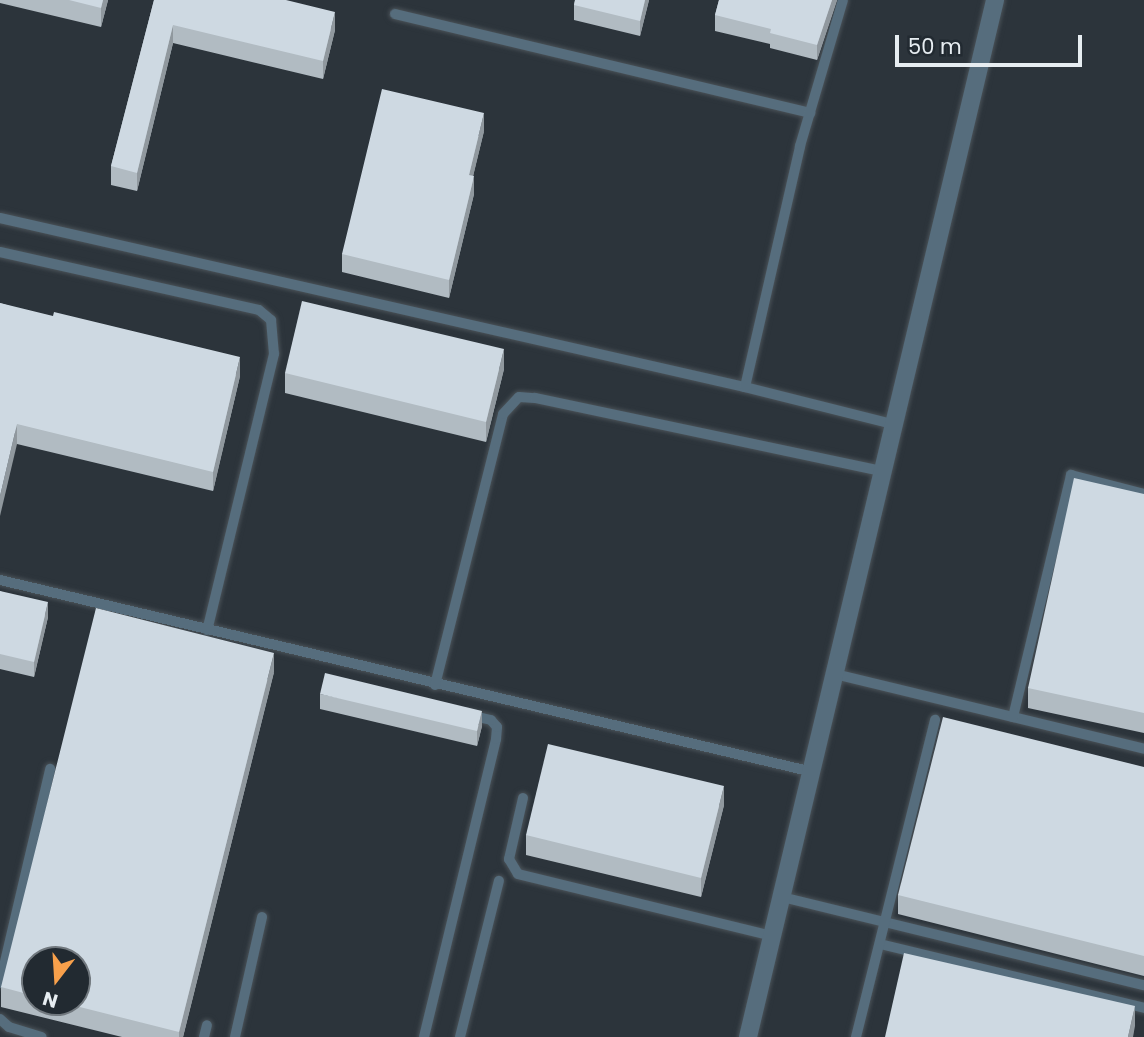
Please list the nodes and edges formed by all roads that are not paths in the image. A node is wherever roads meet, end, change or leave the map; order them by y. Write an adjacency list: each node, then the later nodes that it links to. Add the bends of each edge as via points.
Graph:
1 (843, 0): 4 (lane)
2 (995, 0): 8 (street)
3 (395, 14): 4 (lane)
4 (810, 113): 7 (lane)
5 (0, 218): 7 (lane)
6 (0, 252): 12 (lane, via 259,310 271,320 274,355)
7 (745, 387): 8 (lane)
8 (892, 424): 9 (street)
9 (881, 471): 13 (street); 14 (lane, via 519,397 503,414)
10 (1144, 494): 17 (lane, via 1072,475)
11 (0, 580): 12 (lane)
12 (207, 630): 14 (lane)
13 (835, 674): 15 (lane); 20 (street)
14 (435, 685): 20 (lane)
15 (938, 700): 17 (lane); 25 (lane, via 939,721)
16 (451, 711): 36 (lane, via 491,720 497,727)
17 (1013, 717): 18 (lane)
18 (1144, 749)
19 (50, 769): 28 (lane)
20 (813, 772): 23 (street)
21 (523, 798): 26 (lane, via 509,859 518,874)
22 (499, 881): 37 (lane)
23 (782, 897): 25 (lane); 26 (street)
24 (262, 917): 35 (lane)
25 (885, 922): 27 (lane); 29 (lane)
26 (772, 936): 38 (street)
27 (880, 944): 30 (lane); 39 (lane)
28 (0, 983)
29 (1144, 985)
30 (1144, 1008)
31 (0, 1019): 33 (lane, via 9,1027)
32 (207, 1025): 34 (lane)
33 (41, 1037)
34 (204, 1037)
35 (235, 1037)
36 (424, 1037)
37 (460, 1037)
38 (748, 1037)
39 (856, 1037)

